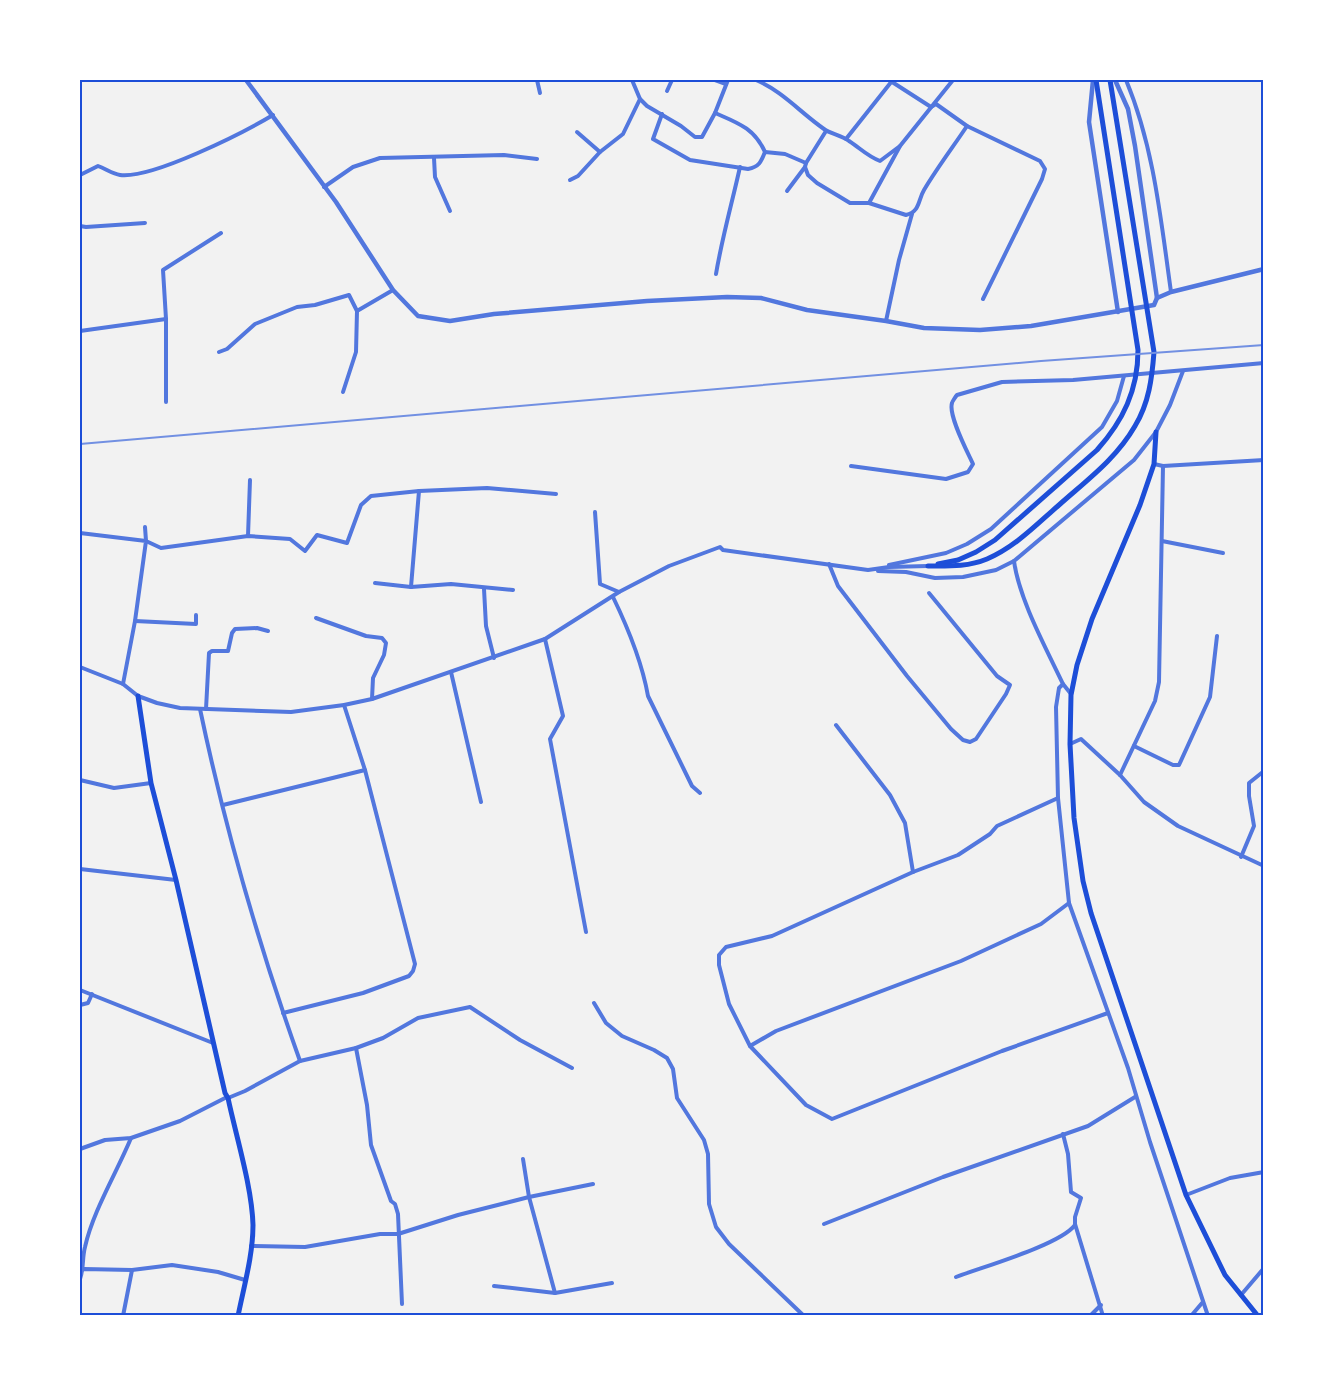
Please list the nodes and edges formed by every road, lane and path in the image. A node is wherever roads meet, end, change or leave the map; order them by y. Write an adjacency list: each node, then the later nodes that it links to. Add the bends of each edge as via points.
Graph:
1 (246, 80): 20 (street)
2 (537, 80): 15 (street)
3 (632, 80): 16 (street)
4 (672, 80): 14 (street)
5 (715, 80): 13 (street)
6 (756, 80): 22 (street)
7 (890, 80): 17 (street); 24 (street)
8 (953, 80): 17 (street)
9 (1095, 80): 49 (street, via 1089,122); 76 (main road, via 1138,351 1133,391 1123,415 1097,450 1005,531 976,552)
10 (1110, 80): 76 (main road, via 1154,352 1151,382 1140,416 1104,467 1013,545 985,560 962,566)
11 (1115, 80): 46 (street, via 1128,109)
12 (1126, 80): 45 (street, via 1148,148)
13 (727, 82): 18 (street)
14 (667, 91)
15 (540, 93)
16 (640, 99): 19 (street); 26 (street, via 623,134)
17 (931, 107): 21 (street, via 936,104); 25 (street)
18 (715, 113): 19 (street, via 702,137 695,137); 27 (street, via 752,132)
19 (662, 114): 31 (street, via 653,139 656,142 690,159)
20 (273, 115): 32 (street, via 159,168 118,175 99,166); 34 (street)
21 (967, 126): 38 (street, via 922,192); 47 (street, via 1040,161 1045,170)
22 (826, 131): 24 (street); 30 (street)
23 (577, 132): 26 (street)
24 (846, 139): 25 (street, via 880,160)
25 (900, 146): 36 (street)
26 (600, 152): 33 (street)
27 (765, 152): 30 (street, via 784,154); 31 (street, via 755,168)
28 (434, 158): 29 (street, via 504,155); 34 (street, via 380,158 353,168); 37 (street, via 435,177)
29 (537, 159)
30 (806, 165): 35 (street); 36 (street, via 808,175 817,183 850,203)
31 (740, 167): 43 (street)
32 (80, 175)
33 (570, 180)
34 (324, 187): 44 (street)
35 (787, 191)
36 (869, 203): 38 (street)
37 (450, 210)
38 (912, 214): 51 (street)
39 (145, 224): 40 (street)
40 (80, 226)
41 (221, 233): 50 (street, via 163,270)
42 (1263, 269): 45 (street)
43 (716, 274)
44 (393, 290): 48 (street); 51 (street, via 418,316 450,321 494,314 727,297 761,298 807,310)
45 (1171, 292): 46 (street)
46 (1157, 298): 49 (street, via 1154,305)
47 (983, 299)
48 (357, 311): 53 (street, via 349,295 297,307 255,324); 57 (street, via 356,352)
49 (1118, 312): 51 (street, via 980,330 924,328)
50 (166, 319): 52 (street); 58 (street)
51 (886, 321)
52 (80, 331)
53 (219, 352)
54 (1263, 363): 55 (street)
55 (1183, 371): 56 (street); 59 (street)
56 (1124, 375): 62 (street, via 1002,382 957,394 951,410 973,464 968,472 946,479); 77 (street, via 1117,401 1102,427 991,529 946,553)
57 (343, 392)
58 (166, 402)
59 (1156, 432): 61 (main road); 74 (street, via 1134,460)
60 (1263, 460): 63 (street)
61 (1154, 464): 63 (street); 96 (main road, via 1092,618)
62 (850, 466)
63 (1163, 466): 72 (street)
64 (250, 480): 70 (street)
65 (419, 491): 66 (street, via 487,488); 70 (street, via 371,496 361,505 347,543 316,535 304,550 290,539); 79 (street)
66 (556, 494)
67 (595, 512): 82 (street, via 600,584)
68 (145, 527): 71 (street)
69 (80, 533): 71 (street)
70 (248, 536): 71 (street, via 161,548)
71 (146, 541): 87 (street)
72 (1162, 541): 73 (street); 104 (street, via 1158,682 1155,701)
73 (1223, 553)
74 (1014, 561): 77 (street, via 996,570 963,577 935,578); 95 (street, via 1036,625)
75 (829, 564): 77 (street); 82 (street, via 720,547 669,566); 83 (street, via 838,586 907,676 951,729 970,742 976,739 1010,685 982,659)
76 (928, 566): 77 (street)
77 (868, 570)
78 (375, 583): 79 (street)
79 (411, 587): 80 (street, via 451,584)
80 (484, 589): 81 (street); 91 (street, via 486,626)
81 (513, 590)
82 (619, 592): 84 (street)
83 (929, 593)
84 (613, 597): 90 (street); 110 (street, via 626,623 648,696 692,786)
85 (196, 615): 87 (street, via 196,624)
86 (316, 618): 98 (street, via 382,638 386,643 373,678)
87 (135, 621): 94 (street)
88 (268, 631): 101 (street, via 235,628 228,651 209,653)
89 (1217, 636): 104 (street, via 1210,697 1179,765)
90 (545, 639): 91 (street); 120 (street, via 563,716 550,739)
91 (494, 658): 93 (street)
92 (80, 667): 94 (street)
93 (451, 672): 98 (street); 112 (street)
94 (123, 684): 97 (street)
95 (1063, 684): 96 (street); 111 (street, via 1056,707)
96 (1071, 695): 103 (main road)
97 (138, 696): 100 (street, via 169,706); 109 (main road)
98 (372, 699): 99 (street)
99 (344, 705): 101 (street, via 291,712); 105 (street)
100 (200, 709): 101 (street); 113 (street)
101 (207, 710)
102 (836, 725): 117 (street, via 890,795 905,823)
103 (1070, 744): 107 (street, via 1081,739); 140 (main road, via 1074,818 1088,902)
104 (1134, 746): 107 (street)
105 (365, 770): 113 (street); 125 (street, via 414,971 410,976 363,993)
106 (1263, 771): 114 (street, via 1249,783 1254,826)
107 (1120, 775): 114 (street, via 1144,802 1178,826)
108 (80, 780): 109 (street, via 114,788)
109 (150, 783): 118 (main road)
110 (700, 793)
111 (1058, 798): 117 (street, via 998,826 958,855); 119 (street)
112 (481, 802)
113 (223, 806): 125 (street)
114 (1241, 857): 115 (street)
115 (1263, 866)
116 (80, 869): 118 (street)
117 (913, 872): 128 (street, via 772,936 726,947 719,955 719,965 729,1004)
118 (176, 880): 127 (main road)
119 (1069, 903): 126 (street); 128 (street, via 1041,924 961,961 776,1031)
120 (586, 932)
121 (80, 990): 122 (street)
122 (92, 994): 124 (street, via 88,1003); 127 (street)
123 (594, 1003): 164 (street, via 606,1023 622,1036 667,1058 674,1069 677,1098 704,1140 709,1204 716,1227)
124 (80, 1005)
125 (283, 1013): 130 (street)
126 (1108, 1013): 128 (street, via 832,1119 806,1105); 132 (street)
127 (214, 1043): 133 (main road)
128 (750, 1046)
129 (356, 1048): 130 (street); 131 (street, via 418,1018 470,1007); 145 (street, via 371,1145 397,1209)
130 (300, 1060): 133 (street)
131 (572, 1068)
132 (1135, 1097): 134 (street, via 1088,1126); 158 (street)
133 (227, 1098): 135 (street, via 180,1121); 147 (main road, via 250,1197)
134 (1063, 1134): 142 (street); 143 (street, via 1071,1192 1081,1198)
135 (131, 1138): 136 (street, via 105,1140); 149 (street, via 99,1209 85,1247)
136 (80, 1149)
137 (523, 1159): 141 (street)
138 (1263, 1172): 140 (street, via 1230,1178)
139 (592, 1185): 141 (street)
140 (1186, 1195): 157 (main road, via 1213,1253)
141 (529, 1197): 145 (street); 156 (street)
142 (824, 1224)
143 (1075, 1224): 144 (street); 146 (street)
144 (1070, 1231): 146 (street); 151 (street, via 1034,1249)
145 (398, 1234): 147 (street, via 305,1247); 159 (street)
146 (1078, 1234): 160 (street)
147 (251, 1246): 153 (main road)
148 (1263, 1268): 157 (street)
149 (82, 1270): 150 (street); 152 (street)
150 (132, 1270): 153 (street, via 172,1265); 162 (street)
151 (956, 1276)
152 (80, 1279)
153 (246, 1280): 163 (main road)
154 (612, 1283): 156 (street)
155 (494, 1286): 156 (street)
156 (555, 1293)
157 (1240, 1295): 168 (main road)
158 (1202, 1303): 161 (street); 167 (street)
159 (402, 1304)
160 (1101, 1305): 165 (street); 166 (street)
161 (1207, 1315)
162 (123, 1316)
163 (238, 1316)
164 (804, 1316)
165 (1090, 1316)
166 (1103, 1316)
167 (1191, 1316)
168 (1258, 1316)

